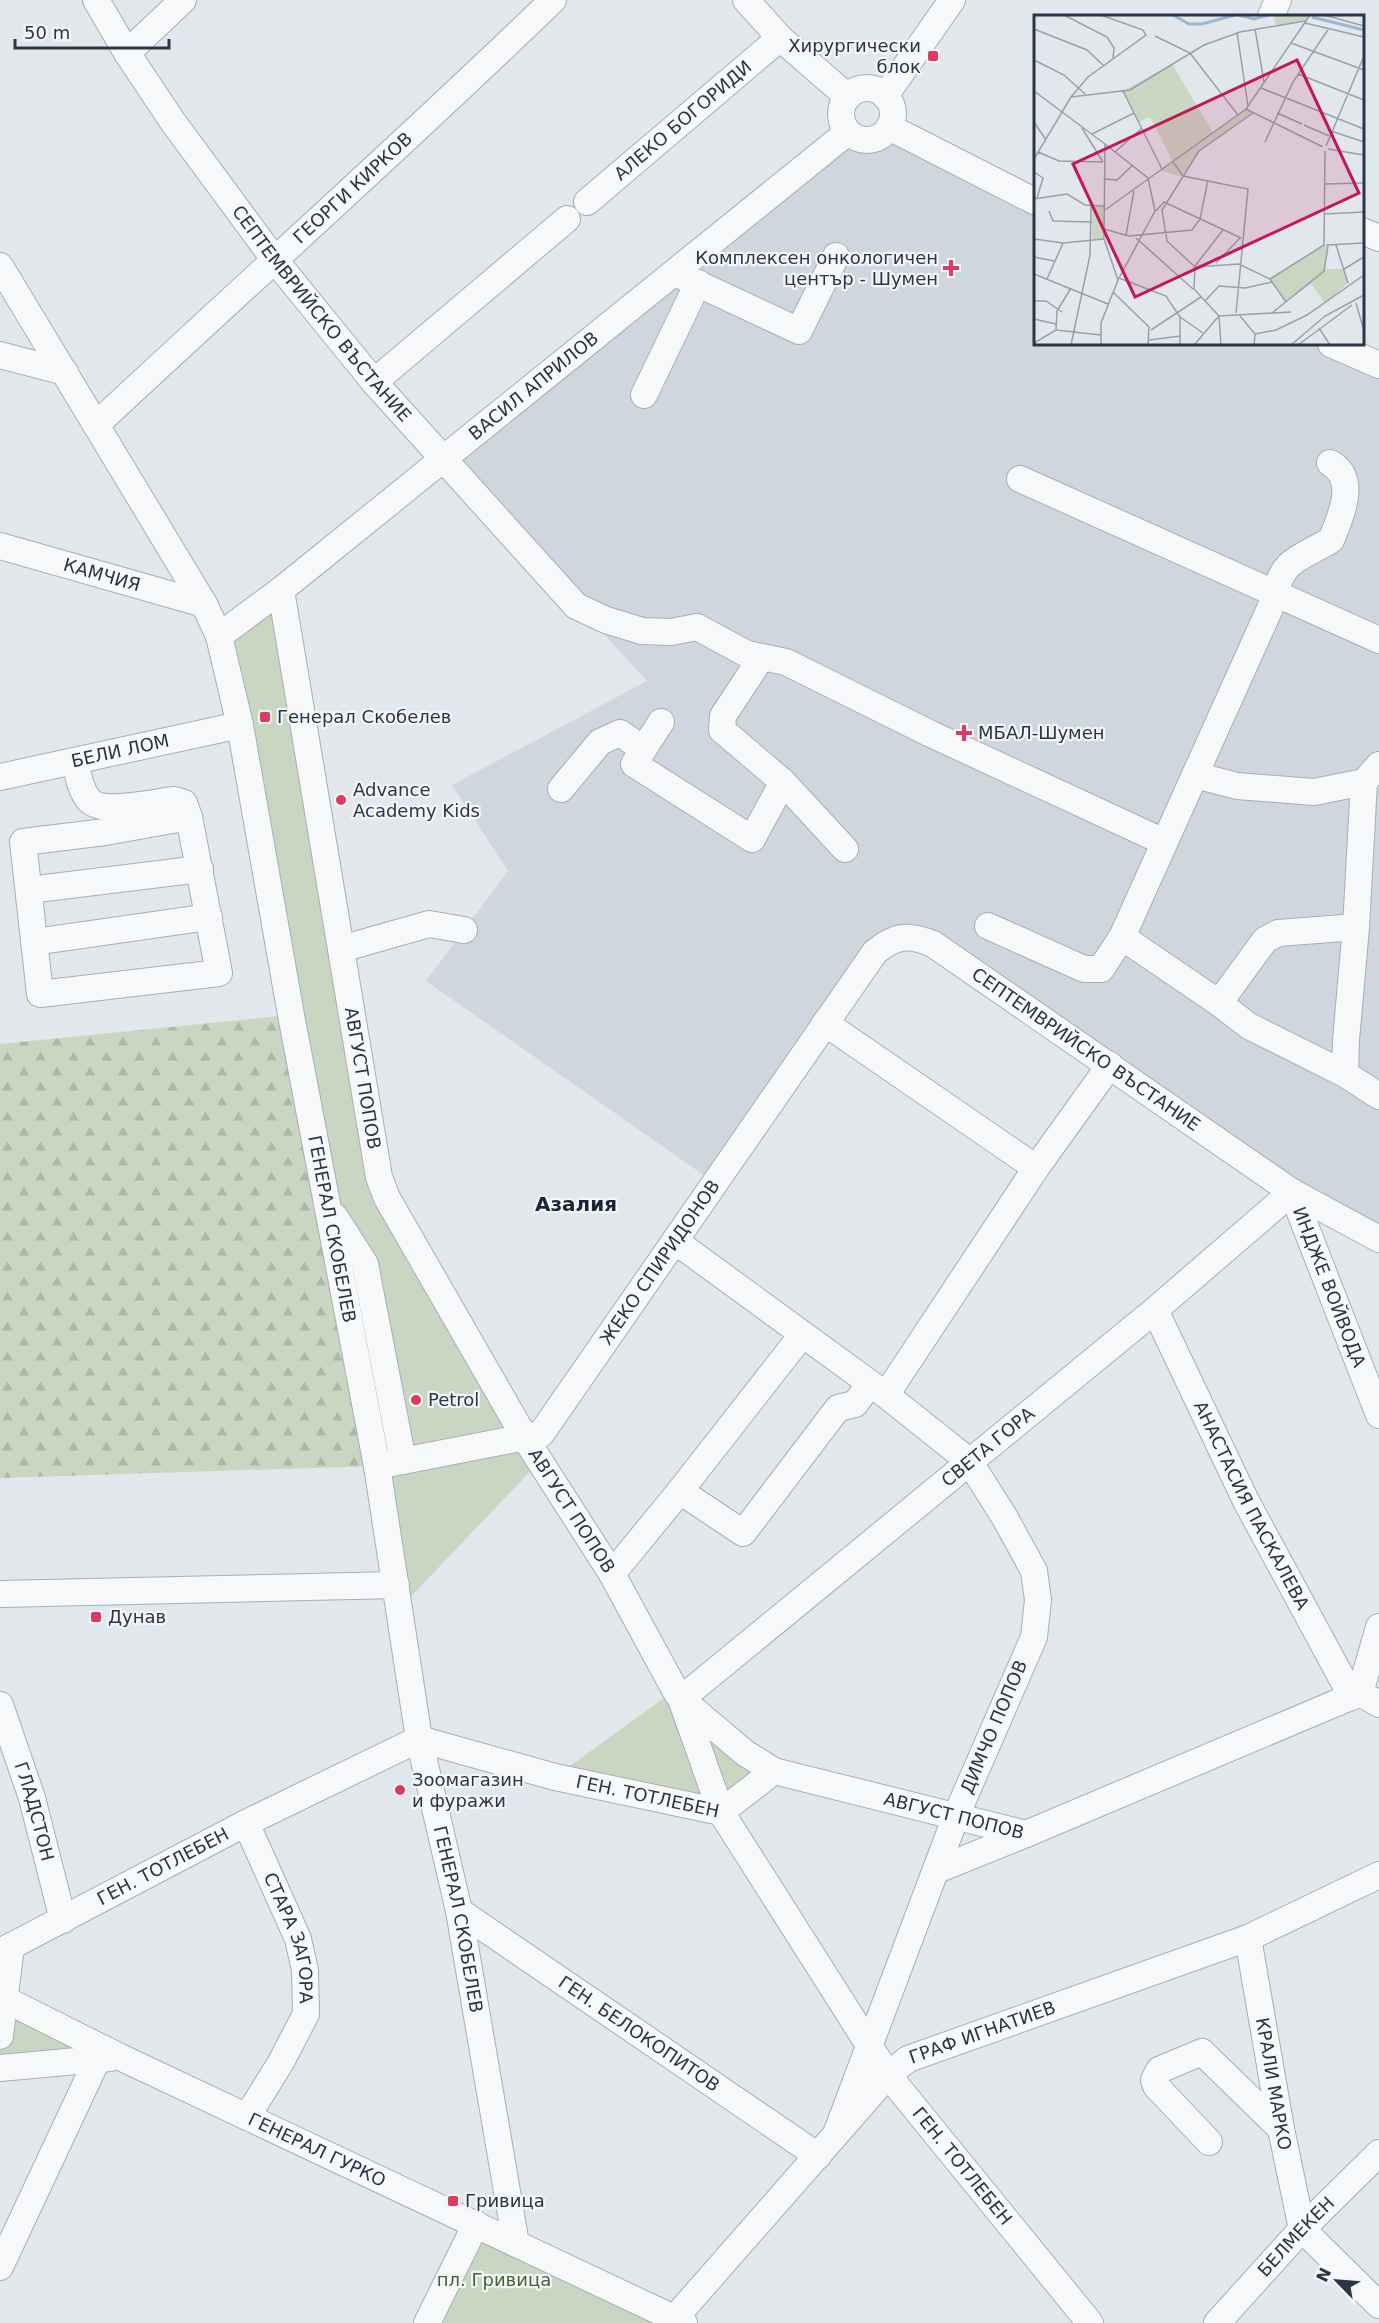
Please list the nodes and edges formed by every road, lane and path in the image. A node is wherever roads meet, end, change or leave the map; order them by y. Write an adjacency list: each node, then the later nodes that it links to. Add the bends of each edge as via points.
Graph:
1 (96, 0): 9 (street, СЕПТЕМВРИЙСКО ВЪСТАНИЕ)
2 (183, 0): 9 (street)
3 (554, 0): 20 (street, ГЕОРГИ КИРКОВ)
4 (746, 0): 8 (street)
5 (952, 0): 10 (street)
6 (1278, 0): 7 (street)
7 (1271, 15)
8 (780, 38): 11 (street); 15 (street, АЛЕКО БОГОРИДИ)
9 (127, 53): 20 (street, СЕПТЕМВРИЙСКО ВЪСТАНИЕ)
10 (885, 96): 11 (street, via 868,88); 12 (street, via 893,113)
11 (848, 97): 13 (street, via 841,111)
12 (890, 127): 13 (street, via 870,140); 14 (street)
13 (848, 132): 22 (street, ВАСИЛ АПРИЛОВ)
14 (1034, 201)
15 (587, 202)
16 (567, 219): 27 (street)
17 (1364, 232): 18 (street)
18 (1379, 238)
19 (836, 256): 22 (street, via 799,331)
20 (274, 259): 27 (street, СЕПТЕМВРИЙСКО ВЪСТАНИЕ); 29 (street, ГЕОРГИ КИРКОВ)
21 (0, 266): 26 (street, ГЕНЕРАЛ СКОБЕЛЕВ)
22 (686, 278): 28 (street); 30 (street, ВАСИЛ АПРИЛОВ)
23 (1333, 345): 25 (street)
24 (0, 355): 26 (street)
25 (1379, 365)
26 (65, 372): 29 (street, ГЕНЕРАЛ СКОБЕЛЕВ)
27 (374, 382): 30 (street, СЕПТЕМВРИЙСКО ВЪСТАНИЕ)
28 (644, 395)
29 (97, 424): 36 (street, ГЕНЕРАЛ СКОБЕЛЕВ)
30 (442, 459): 34 (street, ВАСИЛ АПРИЛОВ); 39 (street, СЕПТЕМВРИЙСКО ВЪСТАНИЕ, via 576,606 642,631 670,632 697,627)
31 (1330, 463): 35 (street, via 1339,468 1345,479 1345,497 1331,540 1288,564 1277,581)
32 (1020, 479): 35 (street)
33 (0, 546): 36 (street, КАМЧИЯ)
34 (281, 590): 37 (street, ВАСИЛ АПРИЛОВ); 60 (street, АВГУСТ ПОПОВ)
35 (1276, 596): 38 (street); 45 (street)
36 (204, 604): 37 (street, ГЕНЕРАЛ СКОБЕЛЕВ)
37 (219, 636): 41 (street, ГЕНЕРАЛ СКОБЕЛЕВ)
38 (1379, 640)
39 (761, 658): 47 (street, via 723,716 722,730); 50 (street, via 786,662)
40 (661, 722): 42 (street)
41 (240, 725): 43 (street, БЕЛИ ЛОМ); 69 (street, ГЕНЕРАЛ СКОБЕЛЕВ)
42 (644, 750): 47 (street, via 634,764 752,839); 48 (street, via 620,733 600,742)
43 (75, 761): 46 (street, БЕЛИ ЛОМ); 49 (street, via 91,802 104,808 174,800 184,803)
44 (1372, 773): 45 (street, via 1314,792 1237,786); 56 (street)
45 (1195, 775): 50 (street)
46 (0, 777)
47 (783, 782): 51 (street)
48 (561, 789)
49 (189, 817): 52 (street); 53 (street, via 23,842)
50 (1164, 842): 58 (street)
51 (845, 849)
52 (200, 869): 53 (street); 54 (street)
53 (29, 890): 59 (street)
54 (209, 917): 59 (street); 59 (street, via 219,972 40,994)
55 (988, 926): 58 (street, via 1084,969 1101,969)
56 (1356, 927): 62 (street, via 1278,933 1265,940); 65 (street)
57 (464, 930): 60 (street, via 429,924)
58 (1122, 937): 62 (street)
59 (34, 942)
60 (340, 949): 76 (street, АВГУСТ ПОПОВ, via 379,1176 387,1198)
61 (875, 952): 63 (street, ЖЕКО СПИРИДОНОВ); 64 (street, СЕПТЕМВРИЙСКО ВЪСТАНИЕ, via 889,941 904,937 933,944)
62 (1220, 1003): 65 (street, via 1249,1026)
63 (825, 1023): 67 (street); 71 (street, ЖЕКО СПИРИДОНОВ)
64 (1110, 1065): 67 (street); 68 (street, СЕПТЕМВРИЙСКО ВЪСТАНИЕ)
65 (1345, 1074): 66 (street)
66 (1379, 1096)
67 (1036, 1168): 74 (street)
68 (1292, 1192): 70 (street, СЕПТЕМВРИЙСКО ВЪСТАНИЕ); 72 (street, СВЕТА ГОРА); 75 (street, ИНДЖЕ ВОЙВОДА)
69 (327, 1204): 77 (street, via 365,1264); 79 (street, ГЕНЕРАЛ СКОБЕЛЕВ)
70 (1379, 1239)
71 (675, 1241): 73 (street); 76 (street, ЖЕКО СПИРИДОНОВ, via 541,1434)
72 (1155, 1310): 78 (street, СВЕТА ГОРА); 85 (street, АНАСТАСИЯ ПАСКАЛЕВА, via 1246,1501)
73 (802, 1335): 74 (street); 80 (street)
74 (878, 1390): 78 (street); 80 (street, via 855,1404 838,1408 743,1533)
75 (1379, 1415)
76 (525, 1438): 77 (street, ЖЕКО СПИРИДОНОВ); 81 (street, АВГУСТ ПОПОВ)
77 (403, 1461): 79 (street, ЖЕКО СПИРИДОНОВ)
78 (969, 1461): 86 (street, СВЕТА ГОРА); 91 (street, ДИМЧО ПОПОВ, via 1034,1571 1038,1600 1034,1637)
79 (377, 1466): 82 (street, ГЕНЕРАЛ СКОБЕЛЕВ)
80 (680, 1491): 81 (street)
81 (612, 1574): 86 (street, АВГУСТ ПОПОВ)
82 (396, 1585): 83 (street); 88 (street, ГЕНЕРАЛ СКОБЕЛЕВ)
83 (0, 1594)
84 (1379, 1627): 85 (street)
85 (1364, 1698): 93 (street, АВГУСТ ПОПОВ)
86 (681, 1699): 89 (street, АВГУСТ ПОПОВ); 90 (street)
87 (0, 1705): 97 (street, ГЛАДСТОН, via 32,1798)
88 (419, 1739): 90 (street, ГЕН. ТОТЛЕБЕН, via 555,1777); 92 (street, ГЕН. ТОТЛЕБЕН); 96 (street, ГЕНЕРАЛ СКОБЕЛЕВ)
89 (774, 1772): 90 (street); 91 (street, АВГУСТ ПОПОВ)
90 (721, 1812): 102 (street, ГЕН. ТОТЛЕБЕН)
91 (956, 1816): 93 (street, АВГУСТ ПОПОВ); 94 (street, ДИМЧО ПОПОВ)
92 (246, 1823): 97 (street, ГЕН. ТОТЛЕБЕН); 106 (street, СТАРА ЗАГОРА, via 298,1939 305,1970 306,2014)
93 (1026, 1834): 94 (street)
94 (937, 1870): 102 (street, ДИМЧО ПОПОВ)
95 (1379, 1875): 98 (street, ГРАФ ИГНАТИЕВ)
96 (459, 1911): 111 (street, ГЕН. БЕЛОКОПИТОВ); 114 (street, ГЕНЕРАЛ СКОБЕЛЕВ)
97 (63, 1920): 99 (street, ГЕН. ТОТЛЕБЕН)
98 (1248, 1938): 105 (street, ГРАФ ИГНАТИЕВ, via 908,2059); 107 (street, КРАЛИ МАРКО)
99 (6, 1949): 100 (street)
100 (2, 1998): 101 (street); 103 (street, ГЕНЕРАЛ ГУРКО)
101 (0, 2036)
102 (870, 2046): 105 (street, ГЕН. ТОТЛЕБЕН); 108 (street, ДИМЧО ПОПОВ)
103 (108, 2058): 104 (street); 106 (street, ГЕНЕРАЛ ГУРКО); 115 (street)
104 (0, 2068)
105 (888, 2075): 108 (street, ГРАФ ИГНАТИЕВ); 119 (street, ГЕН. ТОТЛЕБЕН)
106 (247, 2117): 112 (street, ГЕНЕРАЛ ГУРКО)
107 (1281, 2129): 109 (street, via 1202,2052 1159,2070 1154,2080); 113 (street, КРАЛИ МАРКО)
108 (836, 2134): 111 (street, ГРАФ ИГНАТИЕВ)
109 (1209, 2142)
110 (1379, 2153): 113 (street, БЕЛМЕКЕН)
111 (818, 2156): 117 (street, ГРАФ ИГНАТИЕВ)
112 (476, 2224): 114 (street, ГЕНЕРАЛ ГУРКО); 118 (street)
113 (1302, 2229): 116 (street); 120 (street, БЕЛМЕКЕН)
114 (516, 2244): 117 (street, ГЕНЕРАЛ ГУРКО)
115 (0, 2267)
116 (1379, 2305)
117 (679, 2321)
118 (428, 2323)
119 (1090, 2323)
120 (1216, 2323)

